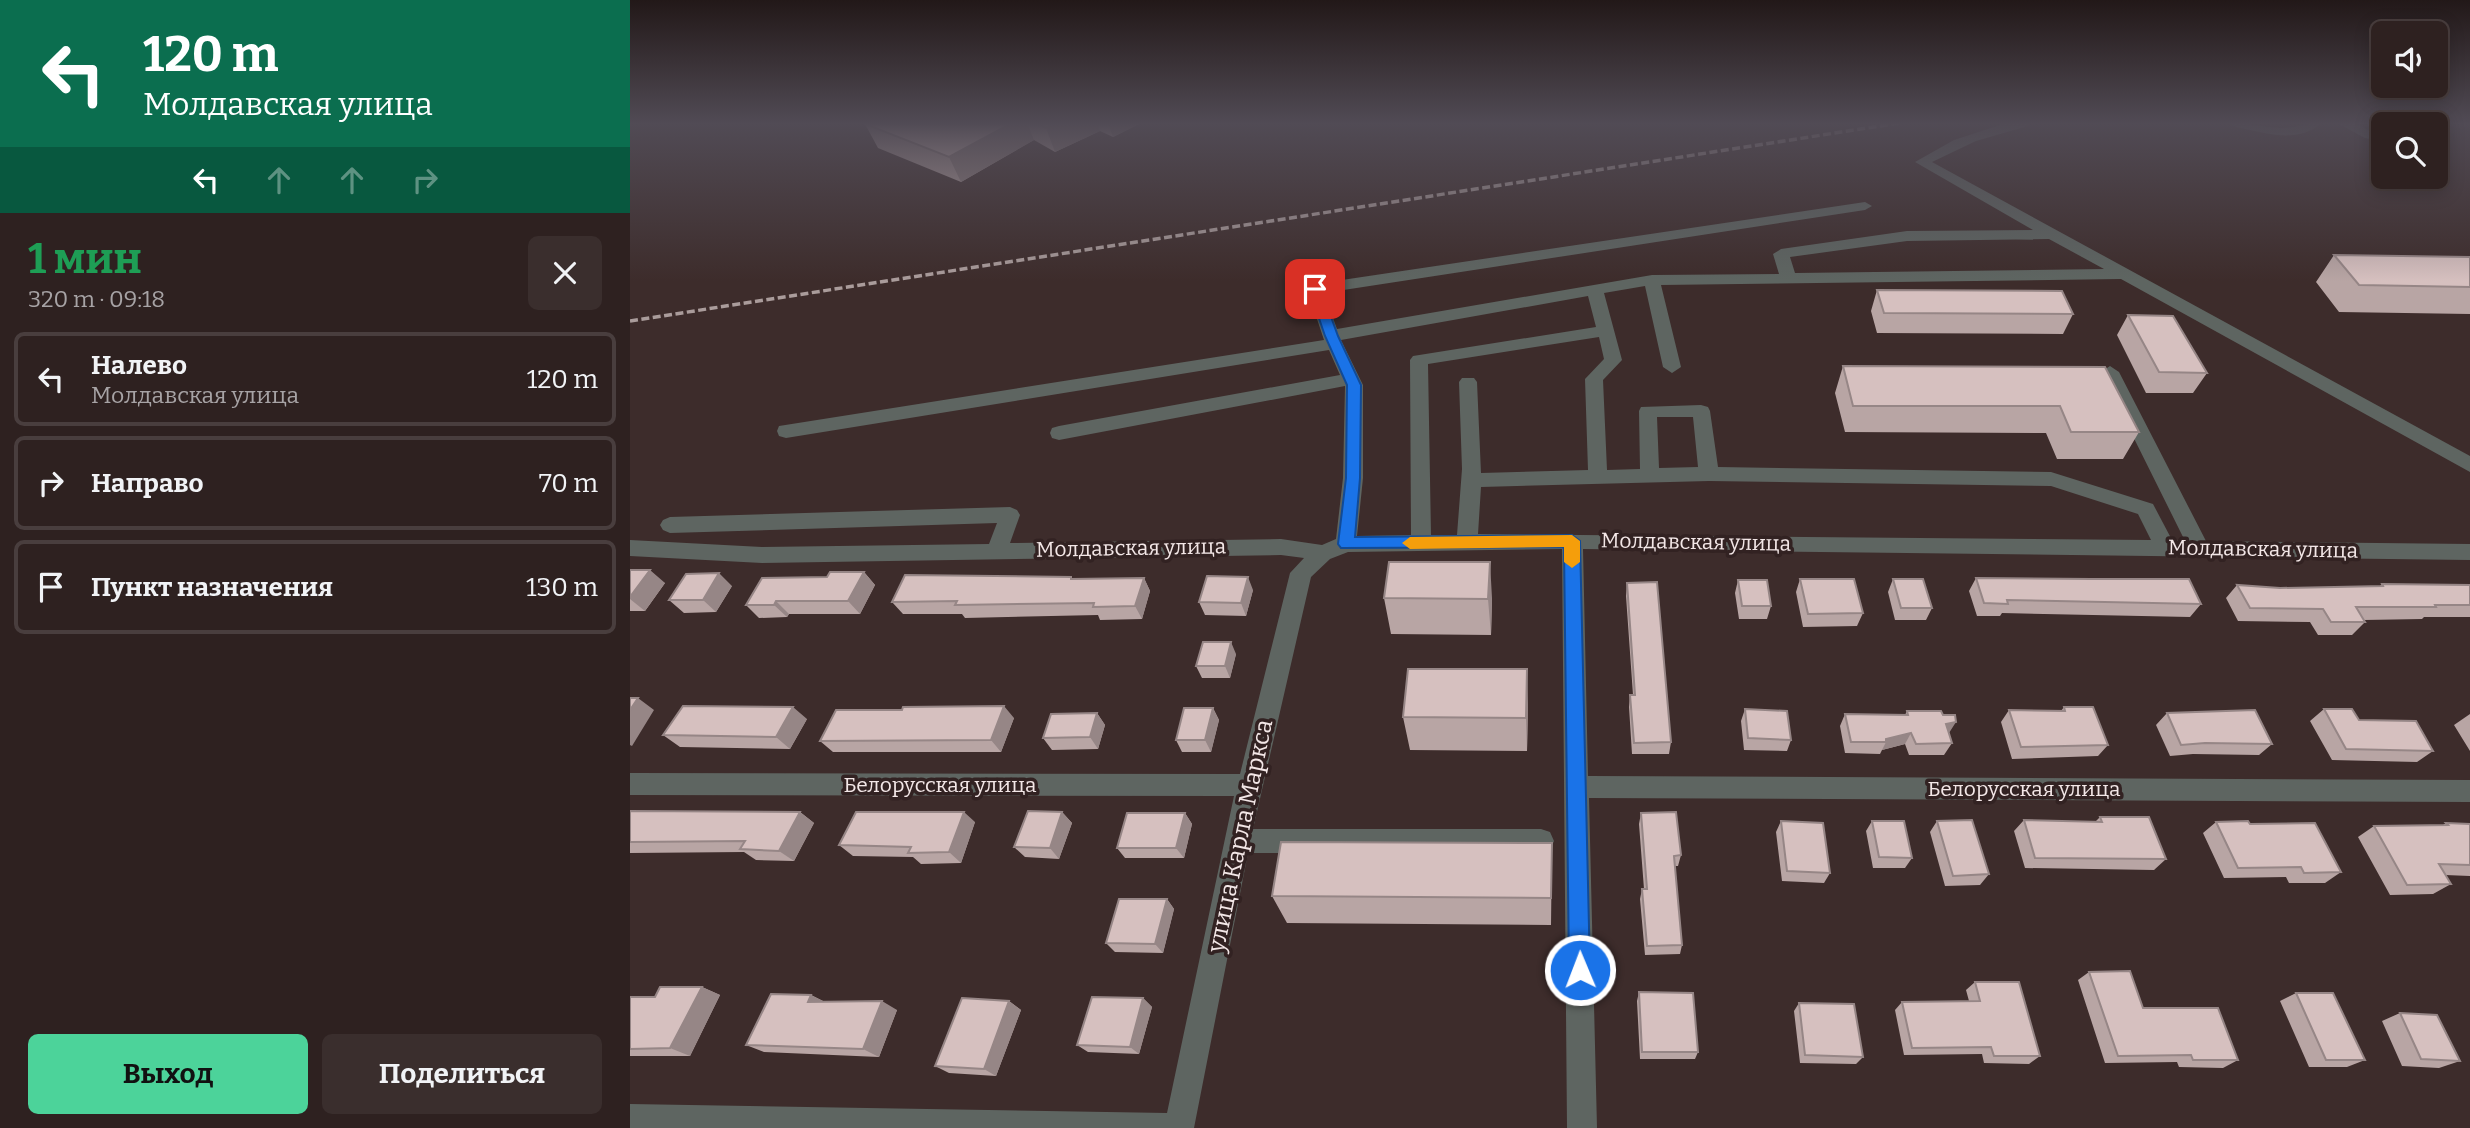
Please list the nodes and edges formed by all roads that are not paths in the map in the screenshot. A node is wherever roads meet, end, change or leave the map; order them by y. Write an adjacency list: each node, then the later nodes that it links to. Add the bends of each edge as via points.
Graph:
1 (1947, 176): 3 (street)
2 (1865, 206): 9 (street, via 1315,289)
3 (2052, 234): 4 (street); 5 (street, via 1907,236 1781,254)
4 (2124, 274): 5 (street); 16 (street)
5 (1789, 279): 6 (street)
6 (1652, 280): 7 (street); 10 (street)
7 (1595, 290): 8 (street); 9 (street)
8 (1605, 331): 19 (street, via 1613,359 1594,379); 23 (street, via 1419,360)
9 (1333, 340): 12 (street); 14 (street)
10 (1672, 367)
11 (2110, 372): 28 (street)
12 (1351, 379): 15 (street); 26 (street, via 1353,478)
13 (1468, 382): 20 (street)
14 (786, 431)
15 (1059, 433)
16 (2470, 465)
17 (1709, 474): 18 (street); 18 (street, via 1701,411 1648,411); 27 (street, via 2051,479 2146,509)
18 (1650, 476): 19 (street)
19 (1598, 477): 20 (street)
20 (1471, 480): 24 (street)
21 (670, 525): 29 (street, via 1010,515)
22 (1572, 541): 24 (street, Молдавская улица); 27 (street, Молдавская улица); 33 (street)
23 (1421, 542): 24 (street, Молдавская улица); 26 (street, Молдавская улица)
24 (1467, 542)
25 (630, 548): 29 (street, Молдавская улица, via 762,555)
26 (1335, 548): 29 (street, Молдавская улица); 32 (street, улица Карла Маркса, via 1301,573)
27 (2165, 548): 28 (street, Молдавская улица)
28 (2200, 549): 30 (street, Молдавская улица)
29 (997, 550)
30 (2470, 552)
31 (630, 784): 32 (street, Белорусская улица)
32 (1249, 785): 35 (street, улица Карла Маркса)
33 (1577, 787): 34 (street, Белорусская улица); 39 (street)
34 (2470, 791)
35 (1237, 841): 36 (street); 38 (street, улица Карла Маркса)
36 (1541, 841)
37 (630, 1119): 38 (street)
38 (1177, 1128)
39 (1582, 1128)

